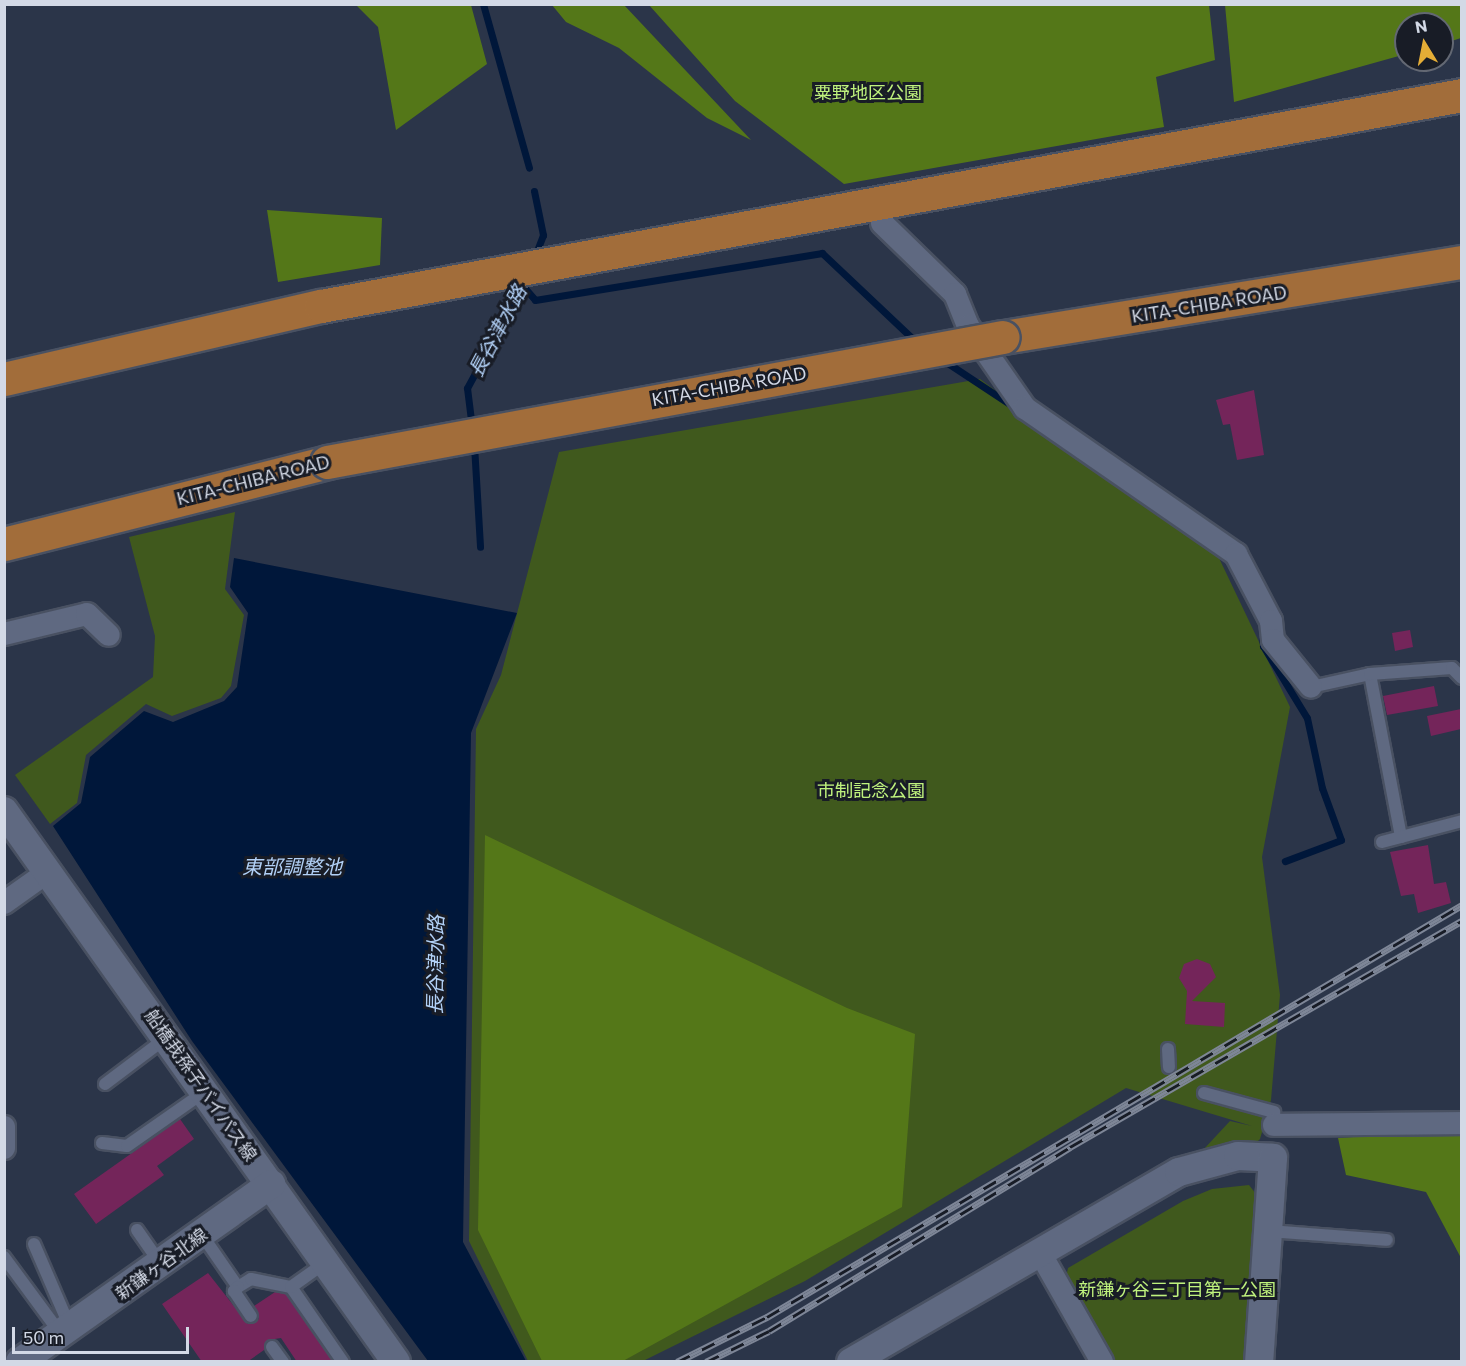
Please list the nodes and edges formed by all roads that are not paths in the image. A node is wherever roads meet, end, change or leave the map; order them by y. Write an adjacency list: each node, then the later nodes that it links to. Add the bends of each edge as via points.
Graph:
1 (1461, 95): 4 (highway, via 321,306)
2 (882, 223): 10 (street, via 955,294 968,326 1025,408 1236,554 1271,621 1274,640)
3 (1461, 262): 5 (highway, KITA-CHIBA ROAD, bridge, via 1003,338 327,462)
4 (4, 379)
5 (4, 544)
6 (4, 634): 7 (street, via 87,614)
7 (109, 635)
8 (1370, 674): 9 (lane, via 1452,668); 10 (lane); 13 (lane)
9 (1461, 678)
10 (1311, 687)
11 (5, 811): 15 (street, 船橋我孫子バイパス線)
12 (1461, 821): 13 (lane)
13 (1401, 837): 14 (lane)
14 (1382, 842)
15 (49, 871): 16 (street); 17 (street, 船橋我孫子バイパス線)
16 (4, 903)
17 (167, 1037): 20 (lane); 21 (street, 船橋我孫子バイパス線)
18 (1168, 1049): 19 (lane)
19 (1169, 1067)
20 (105, 1084)
21 (205, 1091): 26 (lane, via 127,1146); 29 (street, 船橋我孫子バイパス線)
22 (1204, 1093): 23 (lane)
23 (1274, 1118): 24 (street); 28 (street)
24 (1461, 1123)
25 (4, 1127): 27 (street)
26 (102, 1143)
27 (4, 1148)
28 (1273, 1158): 31 (street); 35 (street, via 1238,1156 1179,1172)
29 (271, 1184): 32 (street, 新鎌ヶ谷北線); 37 (street, 船橋我孫子バイパス線)
30 (137, 1230): 38 (lane)
31 (1268, 1231): 33 (lane); 50 (street)
32 (202, 1235): 38 (street, 新鎌ヶ谷北線); 39 (lane)
33 (1387, 1240)
34 (34, 1244): 42 (lane)
35 (1039, 1251): 48 (street); 49 (street)
36 (4, 1257): 42 (lane)
37 (326, 1262): 40 (lane); 47 (street, 船橋我孫子バイパス線)
38 (161, 1264): 42 (street, 新鎌ヶ谷北線)
39 (238, 1287): 40 (lane, via 251,1279); 41 (lane, via 234,1291)
40 (291, 1287): 44 (lane)
41 (251, 1317)
42 (66, 1331): 46 (street, 新鎌ヶ谷北線)
43 (272, 1347): 45 (lane)
44 (337, 1356)
45 (283, 1357)
46 (20, 1362)
47 (396, 1362)
48 (851, 1362)
49 (1102, 1362)
50 (1259, 1362)

